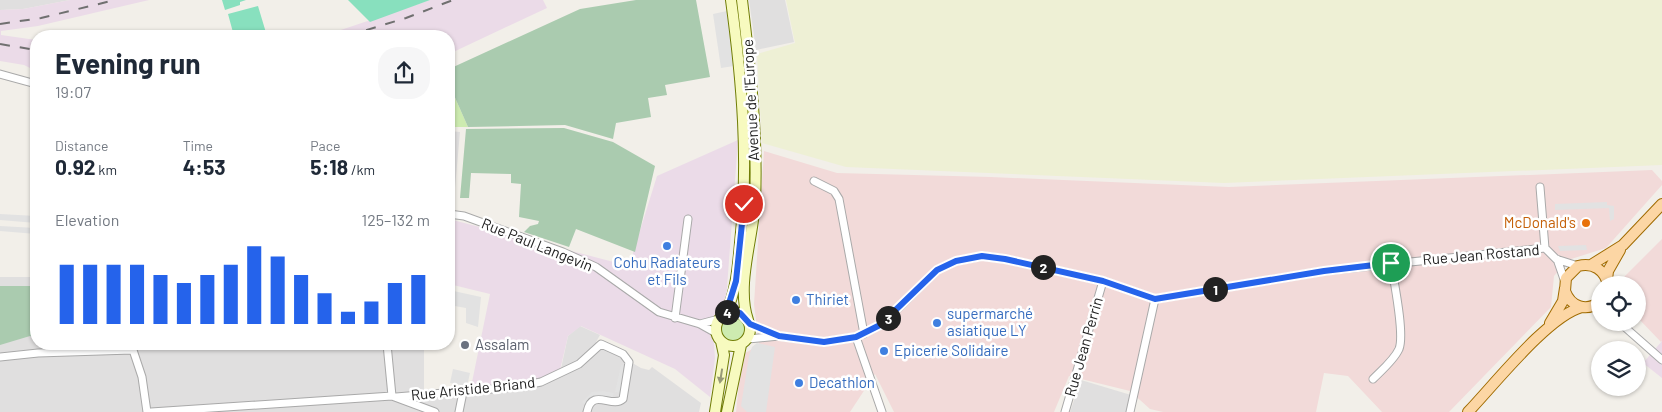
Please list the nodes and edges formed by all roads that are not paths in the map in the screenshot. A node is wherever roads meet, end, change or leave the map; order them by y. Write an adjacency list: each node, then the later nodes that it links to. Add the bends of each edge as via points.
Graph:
1 (731, 0): 22 (main road, Avenue de l'Europe, via 742,80 744,204 736,281)
2 (742, 0): 24 (main road, Avenue de l'Europe, via 750,54 755,144 755,204 743,299)
3 (0, 74): 4 (street)
4 (30, 82)
5 (814, 181): 29 (street, via 834,191 838,199)
6 (1540, 187): 11 (street)
7 (1662, 204): 10 (main road)
8 (455, 215): 23 (street, Rue Paul Langevin, via 563,252 596,267 659,312)
9 (688, 219): 23 (street)
10 (1623, 245): 14 (main road); 17 (main road)
11 (1545, 248): 12 (street, Rue Jean Rostand); 13 (street, Rue Jean Rostand)
12 (1556, 259): 15 (street, Rue Jean Rostand); 19 (street, Rue Jean Rostand)
13 (1391, 263): 20 (street, Rue Jean Rostand); 37 (street, via 1401,336 1399,349)
14 (1591, 265): 15 (main road); 16 (main road, via 1601,270)
15 (1578, 266): 19 (main road, via 1568,274)
16 (1604, 276)
17 (1608, 276)
18 (1103, 281): 20 (street, Rue Jean Rostand); 29 (street, Rue Jean Rostand, via 1005,259 967,258 937,270 880,325); 50 (street, Rue Jean Perrin)
19 (1565, 285): 21 (main road, via 1571,302); 26 (main road, via 1563,300)
20 (1155, 299): 51 (street)
21 (1591, 308): 26 (main road, via 1574,309)
22 (723, 316): 24 (main road, via 736,312); 25 (street, Rue Paul Langevin); 30 (main road)
23 (675, 318): 25 (street, Rue Paul Langevin)
24 (749, 322): 28 (street, Rue Jean Rostand); 31 (main road)
25 (700, 324): 30 (street, Rue Paul Langevin)
26 (1547, 328): 52 (main road)
27 (1631, 331): 35 (street)
28 (779, 336): 29 (street, Rue Jean Rostand, via 824,342); 31 (street, Rue Jean Rostand)
29 (860, 336): 49 (street)
30 (719, 337): 31 (main road, via 730,346); 47 (main road, one-way to 47, via 724,355)
31 (744, 342): 48 (main road)
32 (84, 350): 36 (street)
33 (132, 350): 42 (street, via 142,377)
34 (388, 350): 40 (street)
35 (1660, 356)
36 (0, 358)
37 (1373, 378)
38 (463, 392): 39 (street, Rue Aristide Briand); 45 (street); 46 (street, Rue Aristide Briand, via 549,380 578,364 597,345 605,344 629,362 623,399 617,402 597,399 590,403)
39 (426, 394): 40 (street, Rue Aristide Briand); 41 (street)
40 (394, 397): 41 (street); 43 (street, Rue Aristide Briand)
41 (426, 408): 44 (street)
42 (147, 412)
43 (151, 412)
44 (435, 412)
45 (459, 412)
46 (587, 412)
47 (716, 412)
48 (727, 412)
49 (882, 412)
50 (1065, 412)
51 (1130, 412)
52 (1468, 412)

